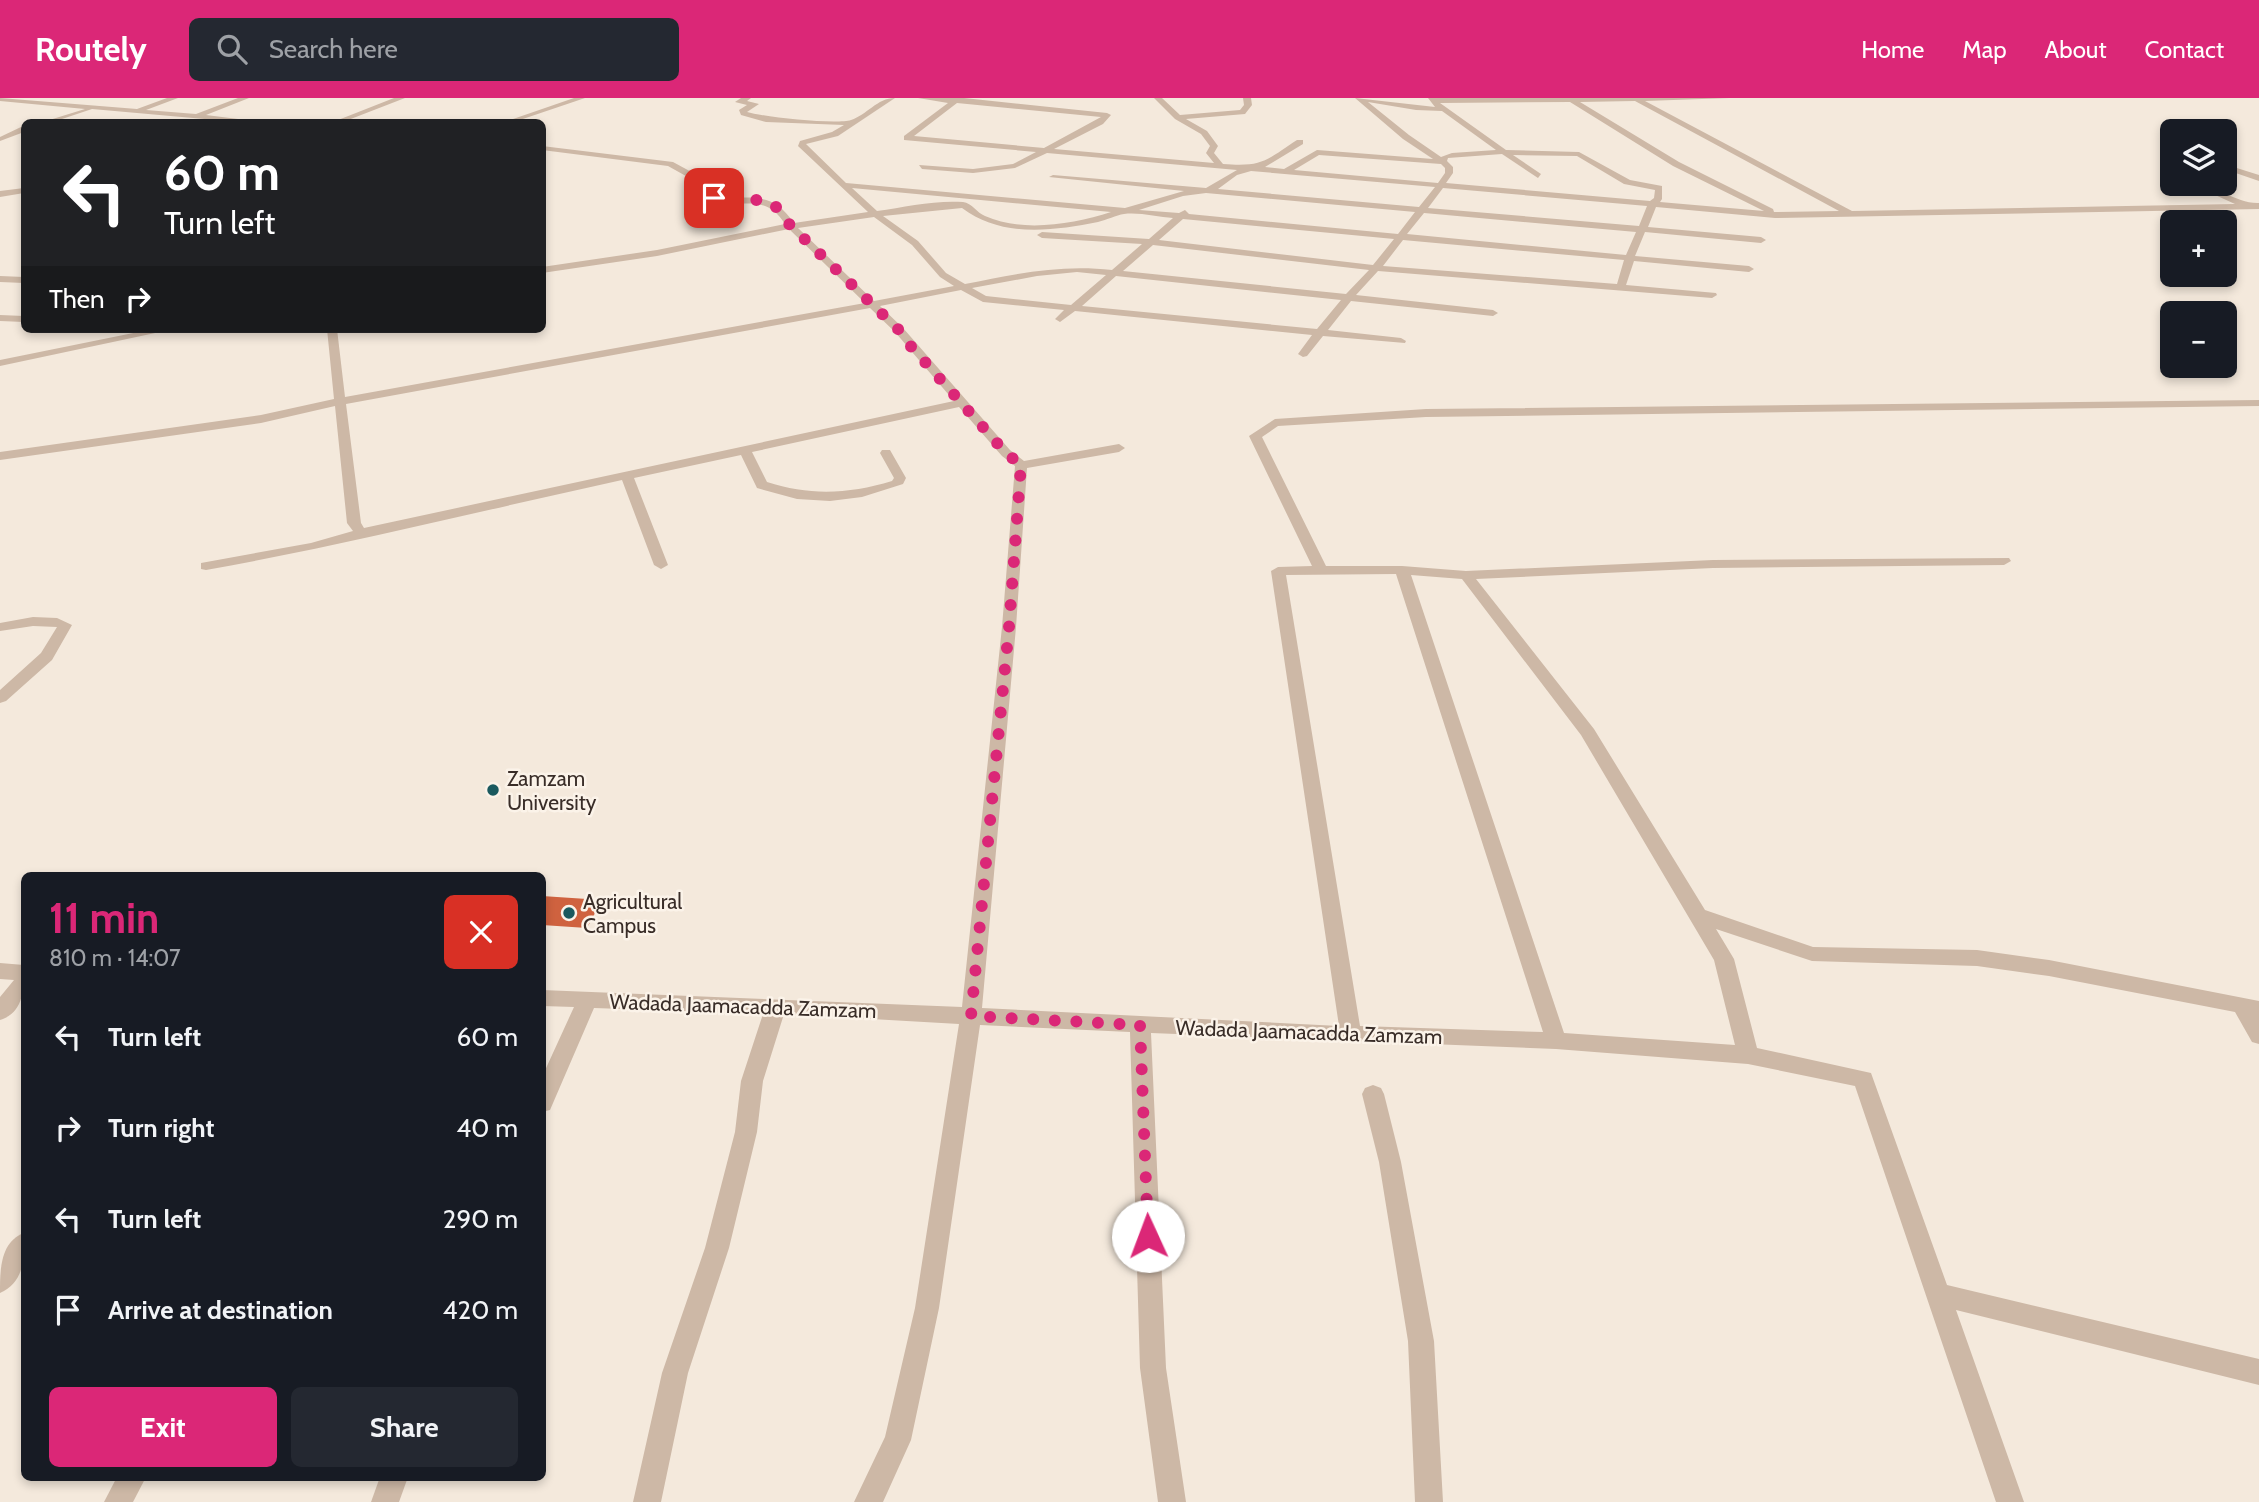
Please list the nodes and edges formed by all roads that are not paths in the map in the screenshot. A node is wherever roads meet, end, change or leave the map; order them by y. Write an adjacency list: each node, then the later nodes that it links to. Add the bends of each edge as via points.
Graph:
1 (174, 98): 21 (street)
2 (244, 98): 22 (street)
3 (401, 98): 27 (street)
4 (581, 98): 28 (street)
5 (747, 98): 29 (street, via 739,102 755,104 744,113 760,119)
6 (891, 98): 29 (street)
7 (922, 98): 13 (street)
8 (1158, 98): 23 (street)
9 (1247, 98): 23 (street, via 1248,106 1242,111)
10 (1359, 98): 20 (street); 36 (street)
11 (1726, 98): 15 (street)
12 (0, 99): 16 (street)
13 (959, 99): 34 (street, via 908,138); 34 (street, via 1107,115)
14 (1571, 99): 15 (street); 17 (street); 56 (street, via 1675,163)
15 (1635, 99): 57 (street)
16 (17, 100): 18 (street); 19 (street)
17 (1430, 100): 20 (street)
18 (0, 106)
19 (96, 107): 21 (street); 25 (street)
20 (1443, 109): 35 (street)
21 (131, 110): 22 (street); 24 (street)
22 (196, 117): 26 (street)
23 (1178, 117): 37 (street, via 1193,122 1211,138 1214,146 1210,153)
24 (100, 118)
25 (56, 119)
26 (221, 119)
27 (345, 119)
28 (517, 119)
29 (853, 124): 45 (street, via 802,146)
30 (21, 130): 31 (street)
31 (2, 139)
32 (1300, 142): 39 (street)
33 (546, 148): 60 (street, via 670,164 705,183 718,201 767,201)
34 (1047, 151): 37 (street); 38 (street, via 996,170)
35 (1502, 152): 36 (street, via 1445,156); 42 (street); 51 (street, via 1579,154 1627,182 1659,188)
36 (1443, 162): 41 (street, via 1317,152); 46 (street, via 1449,173)
37 (1221, 166): 39 (street)
38 (922, 167)
39 (1248, 170): 41 (street); 47 (street, via 1234,173)
40 (2237, 170): 44 (street)
41 (1287, 171): 46 (street)
42 (1538, 176)
43 (1053, 177): 47 (street)
44 (2259, 178)
45 (844, 185): 53 (street); 55 (street)
46 (1440, 186): 51 (street); 54 (street)
47 (1210, 190): 53 (street); 54 (street); 58 (street)
48 (21, 191): 49 (street)
49 (0, 194)
50 (2227, 196): 52 (street)
51 (1652, 204): 56 (street); 61 (street, via 1650,219)
52 (2256, 207): 57 (street)
53 (1127, 211): 58 (street); 59 (street, via 1041,228)
54 (1420, 211): 61 (street); 62 (street)
55 (874, 213): 59 (street, via 964,205); 60 (street); 72 (street)
56 (1775, 215): 57 (street)
57 (1852, 215)
58 (1180, 216): 62 (street); 64 (street)
59 (992, 221): 64 (street, via 1000,231)
60 (791, 226): 67 (street); 76 (street)
61 (1641, 230): 63 (street); 65 (street)
62 (1398, 238): 65 (street); 66 (street)
63 (1761, 240)
64 (1150, 242): 66 (street); 69 (street)
65 (1630, 259): 68 (street); 73 (street)
66 (1376, 268): 73 (street); 75 (street)
67 (546, 269)
68 (1749, 269)
69 (1111, 274): 72 (street, via 1077,269); 75 (street); 77 (street)
70 (0, 279): 71 (street)
71 (21, 280)
72 (963, 288): 76 (street); 77 (street, via 983,299)
73 (1620, 289): 74 (street)
74 (1712, 295)
75 (1349, 297): 78 (street); 84 (street)
76 (873, 304): 88 (street); 89 (street)
77 (1074, 306): 81 (street); 84 (street)
78 (1493, 313)
79 (0, 318): 80 (street)
80 (21, 319)
81 (1060, 319)
82 (150, 333): 87 (street)
83 (333, 333): 88 (street)
84 (1318, 333): 85 (street); 86 (street)
85 (1401, 341)
86 (1303, 354)
87 (2, 365)
88 (342, 401): 94 (street, via 212,427); 97 (street, via 354,523)
89 (964, 402): 92 (street); 95 (street)
90 (2259, 402): 101 (street, via 1426,413 1275,423 1255,436)
91 (1119, 448): 95 (street)
92 (745, 450): 93 (street, via 762,485 785,494 842,499 897,484 900,478); 96 (street)
93 (886, 453)
94 (0, 456)
95 (1021, 465): 115 (street)
96 (627, 476): 97 (street); 99 (street)
97 (361, 533): 100 (street, via 313,547)
98 (2004, 561): 103 (street, via 1713,564)
99 (662, 565)
100 (206, 566)
101 (1321, 570): 102 (street); 117 (street, via 1278,570)
102 (1402, 570): 103 (street); 119 (street)
103 (1466, 575): 106 (street, via 1588,733)
104 (0, 627): 105 (street, via 53,620 65,625 47,657)
105 (0, 698)
106 (1697, 915): 113 (street, via 1812,954 1977,958); 120 (street, via 1724,960)
107 (0, 971): 108 (street)
108 (21, 973)
109 (21, 986): 114 (street)
110 (546, 998): 111 (street, Wadada Jaamacadda Zamzam)
111 (588, 999): 112 (street, Wadada Jaamacadda Zamzam); 121 (street)
112 (776, 1006): 115 (street, Wadada Jaamacadda Zamzam); 131 (street, via 752,1081 746,1132 717,1248 675,1373)
113 (2250, 1007): 118 (street)
114 (0, 1012)
115 (971, 1016): 116 (street, Wadada Jaamacadda Zamzam); 132 (street, via 927,1308 898,1440)
116 (1140, 1025): 117 (street, Wadada Jaamacadda Zamzam); 133 (street, via 1153,1367)
117 (1351, 1035): 119 (street, Wadada Jaamacadda Zamzam)
118 (2259, 1036)
119 (1556, 1041): 120 (street, Wadada Jaamacadda Zamzam)
120 (1748, 1055): 125 (street, Wadada Jaamacadda Zamzam, via 1863,1079)
121 (546, 1094)
122 (1373, 1094): 134 (street, via 1390,1162 1421,1341)
123 (21, 1249): 124 (street)
124 (0, 1281)
125 (1937, 1294): 126 (street); 135 (street)
126 (2259, 1373)
127 (130, 1481): 129 (street)
128 (393, 1481): 130 (street)
129 (118, 1502)
130 (385, 1502)
131 (646, 1502)
132 (868, 1502)
133 (1172, 1502)
134 (1429, 1502)
135 (2010, 1502)

